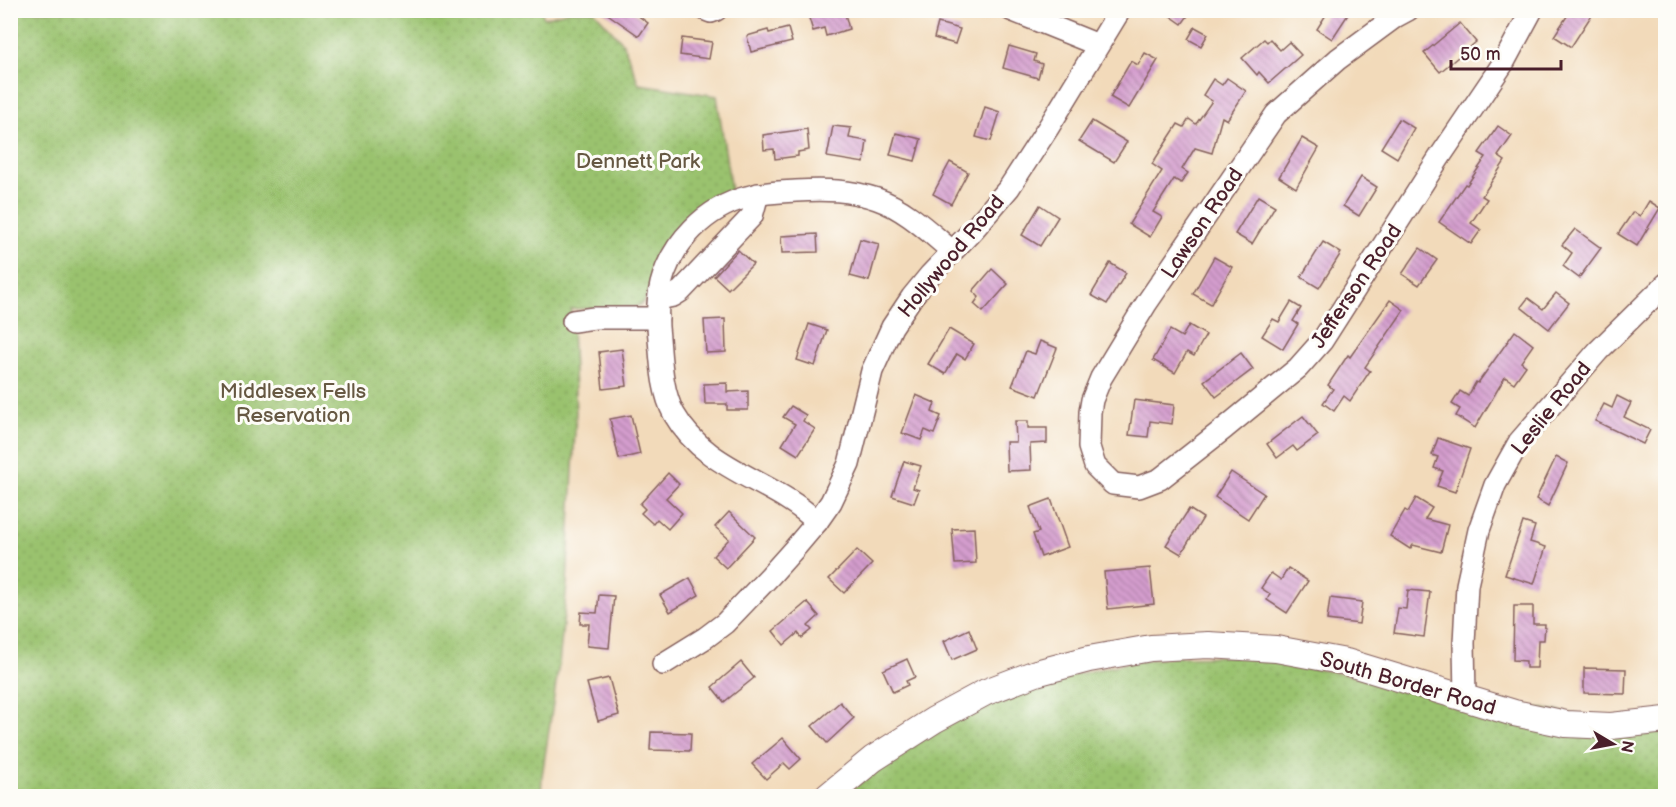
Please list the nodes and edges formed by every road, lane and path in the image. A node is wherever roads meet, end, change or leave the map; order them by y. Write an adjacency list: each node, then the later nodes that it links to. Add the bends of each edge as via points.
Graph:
1 (706, 10): 2 (street)
2 (716, 10)
3 (1011, 10): 7 (street)
4 (1120, 10): 7 (street, Hollywood Road)
5 (1408, 10): 13 (street, Lawson Road, via 1338,58 1276,114 1146,304 1092,400 1089,447 1095,466)
6 (1532, 10): 13 (street, Jefferson Road, via 1504,62 1322,340 1298,368 1160,479 1139,487)
7 (1098, 45): 9 (street, Hollywood Road, via 1009,188)
8 (758, 194): 9 (street, via 831,190 879,200 902,212); 11 (street, via 752,216 681,291); 11 (street, via 724,205 681,241 661,284)
9 (951, 251): 14 (street, Hollywood Road, via 912,297 883,344 868,384 849,464)
10 (1665, 284): 16 (street, Leslie Road, via 1598,351 1519,442 1495,486 1479,530 1467,585)
11 (658, 308): 12 (street); 14 (street, via 668,399 684,430 733,470 802,508)
12 (573, 321)
13 (1113, 484)
14 (818, 522): 15 (street, Hollywood Road, via 725,622)
15 (663, 664)
16 (1465, 698): 17 (main road, South Border Road, via 1566,724 1611,726); 18 (main road, South Border Road, via 1346,662 1276,649 1208,645 1150,648 1047,670 986,692 873,759)
17 (1665, 720)
18 (828, 796)

